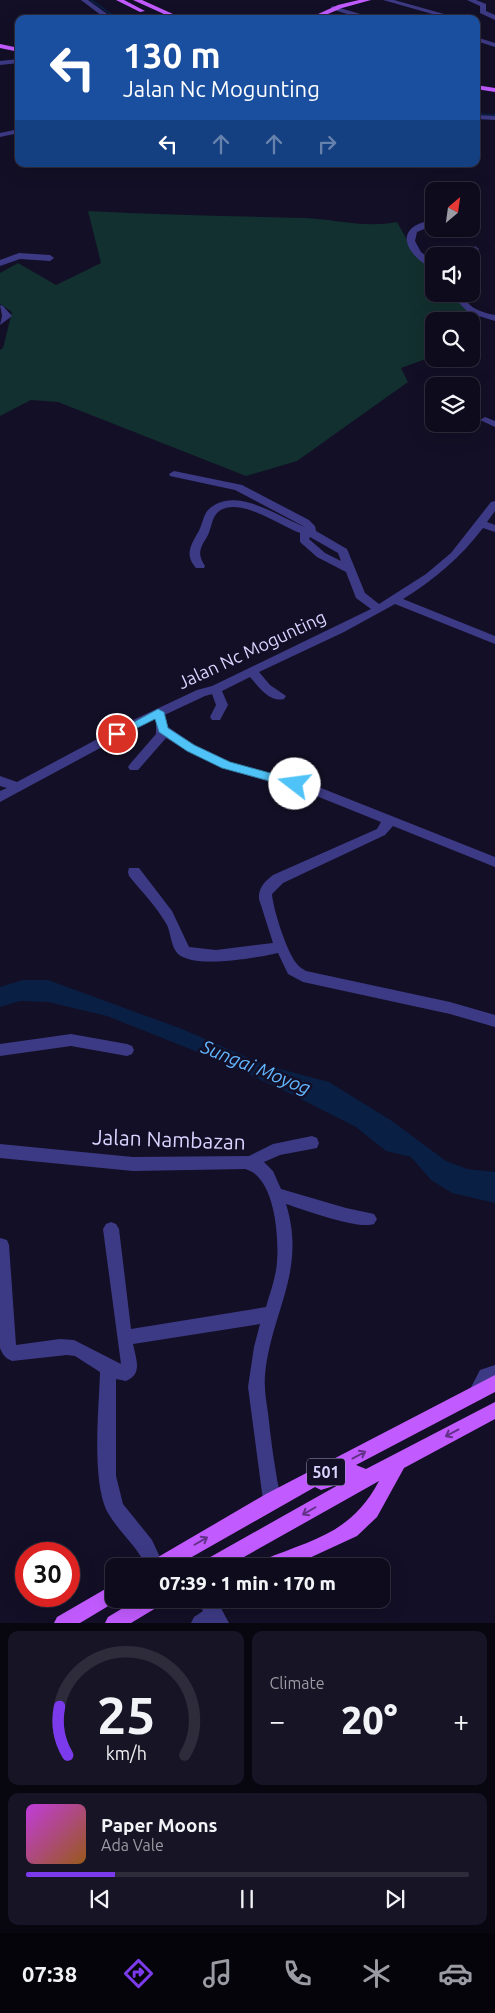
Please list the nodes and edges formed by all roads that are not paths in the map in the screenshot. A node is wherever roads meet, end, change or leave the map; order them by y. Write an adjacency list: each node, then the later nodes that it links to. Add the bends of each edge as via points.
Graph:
1 (84, 0): 8 (street)
2 (119, 0): 9 (main road)
3 (136, 0): 10 (main road)
4 (367, 0): 7 (main road)
5 (386, 0): 13 (street)
6 (470, 0): 14 (street, via 484,4 482,12)
7 (333, 8): 11 (main road); 12 (street)
8 (105, 15)
9 (151, 15)
10 (171, 15)
11 (318, 15)
12 (358, 15)
13 (448, 15)
14 (495, 18)
15 (480, 40): 16 (street)
16 (495, 45)
17 (0, 46): 18 (main road)
18 (15, 49)
19 (15, 61): 20 (street)
20 (0, 63)
21 (480, 88): 22 (main road)
22 (495, 90)
23 (480, 93): 24 (main road)
24 (495, 96)
25 (480, 117): 26 (street)
26 (495, 118)
27 (15, 132): 28 (street)
28 (0, 135)
29 (425, 224): 31 (street, via 413,230 410,240 414,252)
30 (50, 258): 32 (street, via 19,256)
31 (425, 260)
32 (0, 263)
33 (462, 302): 35 (street, via 476,313)
34 (0, 308): 36 (street, via 7,316)
35 (495, 318)
36 (0, 322)
37 (174, 474): 41 (street, via 238,487 305,522 310,526)
38 (495, 504): 39 (street, Jalan Nc Mogunting)
39 (481, 523): 40 (street); 43 (street, Jalan Nc Mogunting, via 454,555 420,583)
40 (495, 529)
41 (308, 532): 42 (street, via 246,504 226,504 212,512 195,545 196,561); 44 (street, via 304,540 312,549 351,570 360,595)
42 (200, 566)
43 (392, 599): 44 (street, Jalan Nc Mogunting); 45 (street)
44 (377, 608): 46 (street, Jalan Nc Mogunting)
45 (495, 640)
46 (252, 671): 47 (street, Jalan Nc Mogunting); 48 (street, via 266,688)
47 (216, 689): 49 (street, Jalan Nc Mogunting); 50 (street, via 222,705)
48 (280, 696)
49 (158, 712): 51 (street); 54 (street, Jalan Nc Mogunting)
50 (216, 717)
51 (163, 730): 52 (street); 56 (street, via 190,748 226,765 312,789)
52 (134, 767)
53 (0, 780): 54 (street)
54 (18, 787): 55 (street, Jalan Nc Mogunting)
55 (0, 797)
56 (388, 819): 57 (street); 59 (street, via 381,832 272,883 265,898)
57 (495, 862)
58 (134, 872): 59 (street, via 173,924 180,946 187,953 252,953)
59 (282, 947): 60 (street, via 293,970 303,976)
60 (495, 1021)
61 (0, 1050): 62 (street, via 71,1040)
62 (127, 1050)
63 (312, 1143): 65 (street, via 280,1149)
64 (0, 1151): 65 (street, Jalan Nambazan, via 133,1164)
65 (252, 1163): 66 (street, Jalan Nambazan, via 268,1173)
66 (276, 1194): 67 (street); 70 (street, Jalan Nambazan, via 287,1236 287,1262)
67 (369, 1219)
68 (111, 1229): 71 (street)
69 (1, 1245): 72 (street, via 8,1348 12,1353 67,1347 79,1350)
70 (272, 1314): 71 (street); 80 (street, Jalan Nambazan, via 256,1383 262,1447)
71 (124, 1338): 72 (street, via 129,1372 122,1373)
72 (108, 1367): 81 (street, via 107,1476 115,1508 146,1546)
73 (495, 1373): 75 (street, via 486,1376)
74 (495, 1383): 75 (main road, 501)
75 (476, 1393): 79 (main road, 501, one-way to 75)
76 (495, 1410): 77 (main road, 501, one-way to 77)
77 (398, 1461): 78 (main road, 501); 84 (main road, via 381,1494 360,1523)
78 (365, 1478): 79 (main road, via 351,1472); 83 (main road, 501, one-way to 83)
79 (297, 1488): 80 (main road, 501)
80 (272, 1500): 82 (main road, 501, one-way to 80)
81 (151, 1558)
82 (173, 1558)
83 (225, 1558)
84 (287, 1558)
85 (105, 1598): 87 (main road)
86 (140, 1608): 88 (main road)
87 (63, 1623)
88 (114, 1623)

